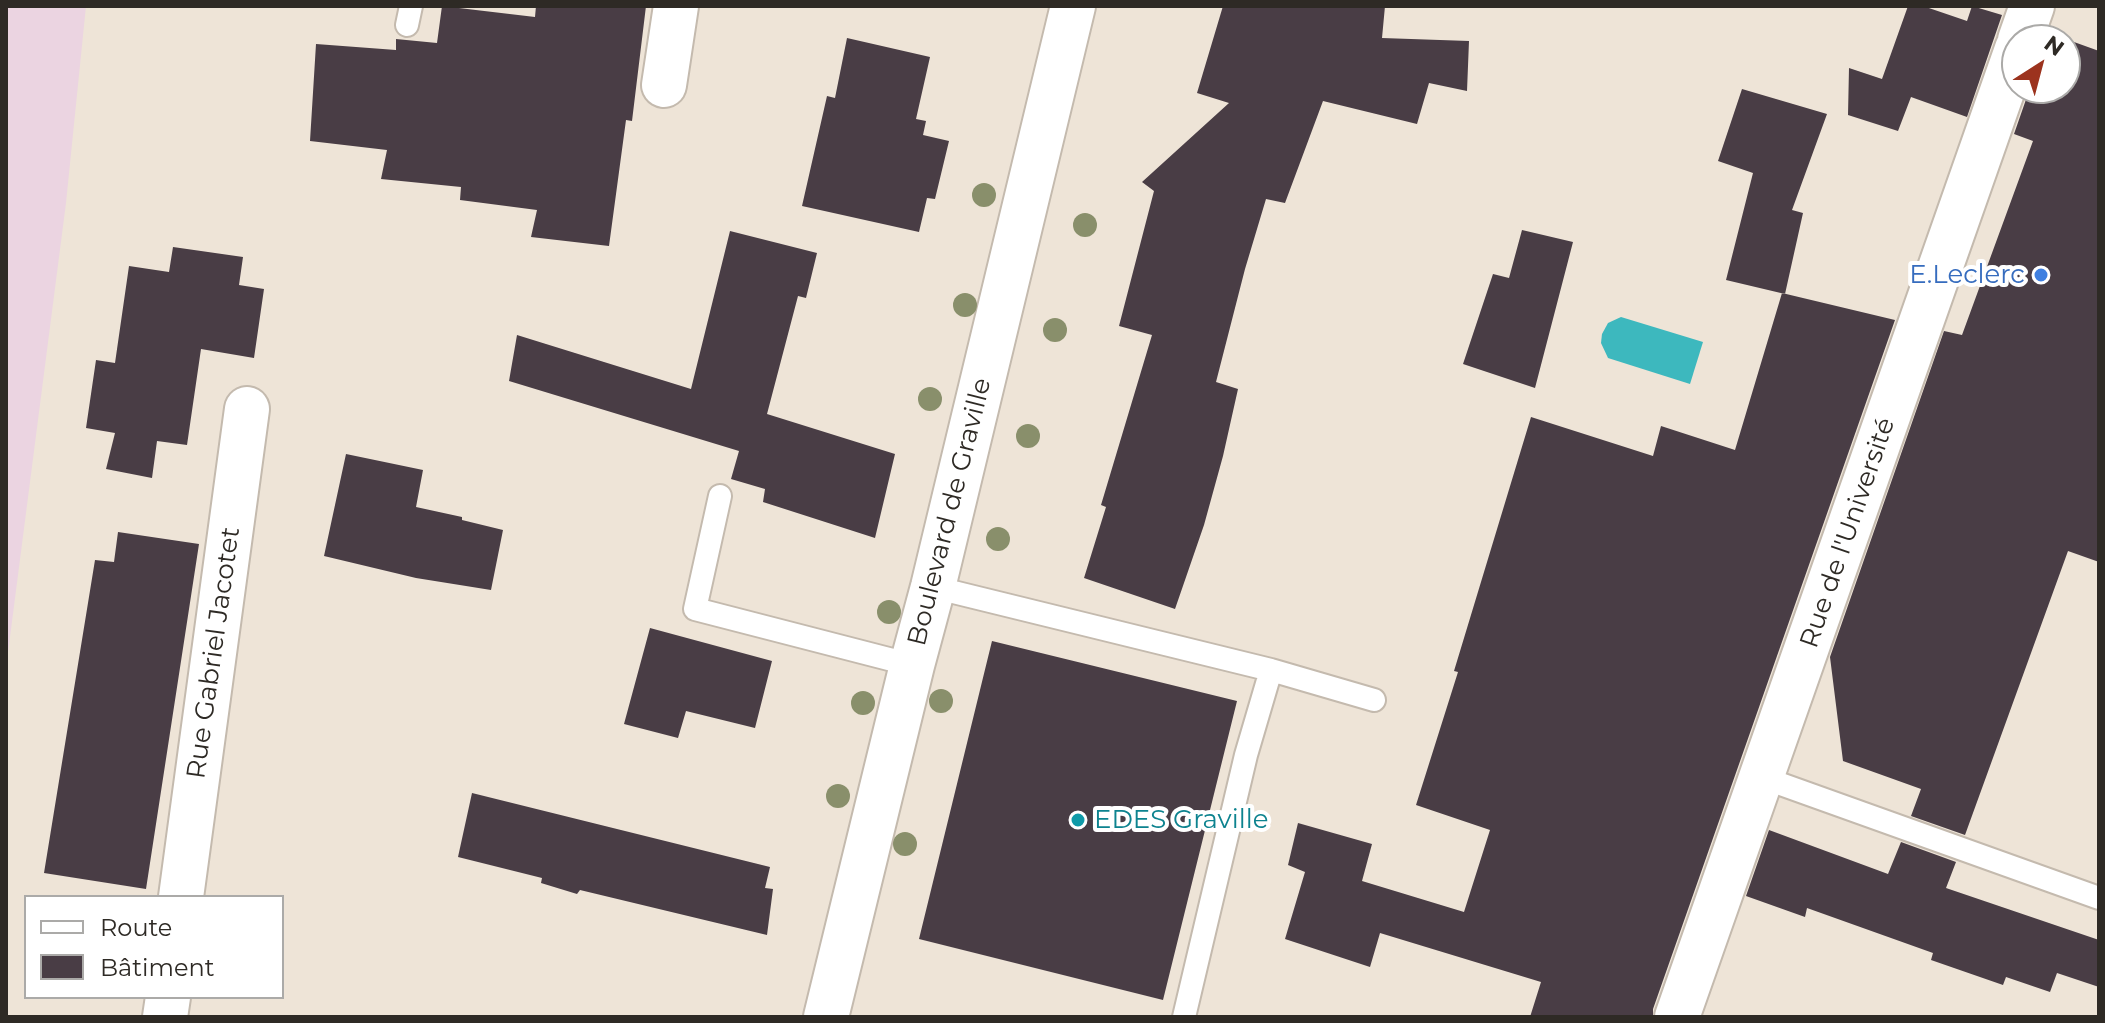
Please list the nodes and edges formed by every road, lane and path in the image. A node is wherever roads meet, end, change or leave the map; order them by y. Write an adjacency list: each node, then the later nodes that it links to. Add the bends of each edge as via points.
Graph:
1 (676, 6): 3 (street)
2 (1073, 6): 7 (street, Boulevard de Graville)
3 (664, 85)
4 (2001, 94): 11 (street, Rue de l'Université)
5 (247, 409): 12 (street, Rue Gabriel Jacotet)
6 (720, 496): 8 (lane, via 695,609)
7 (933, 587): 8 (street, Boulevard de Graville); 9 (lane)
8 (912, 665): 14 (street, Boulevard de Graville)
9 (1271, 670): 10 (lane); 15 (lane)
10 (1374, 700)
11 (1761, 777): 13 (lane); 16 (street, Rue de l'Université)
12 (181, 895)
13 (2099, 898)
14 (826, 1017)
15 (1184, 1017)
16 (1677, 1017)

